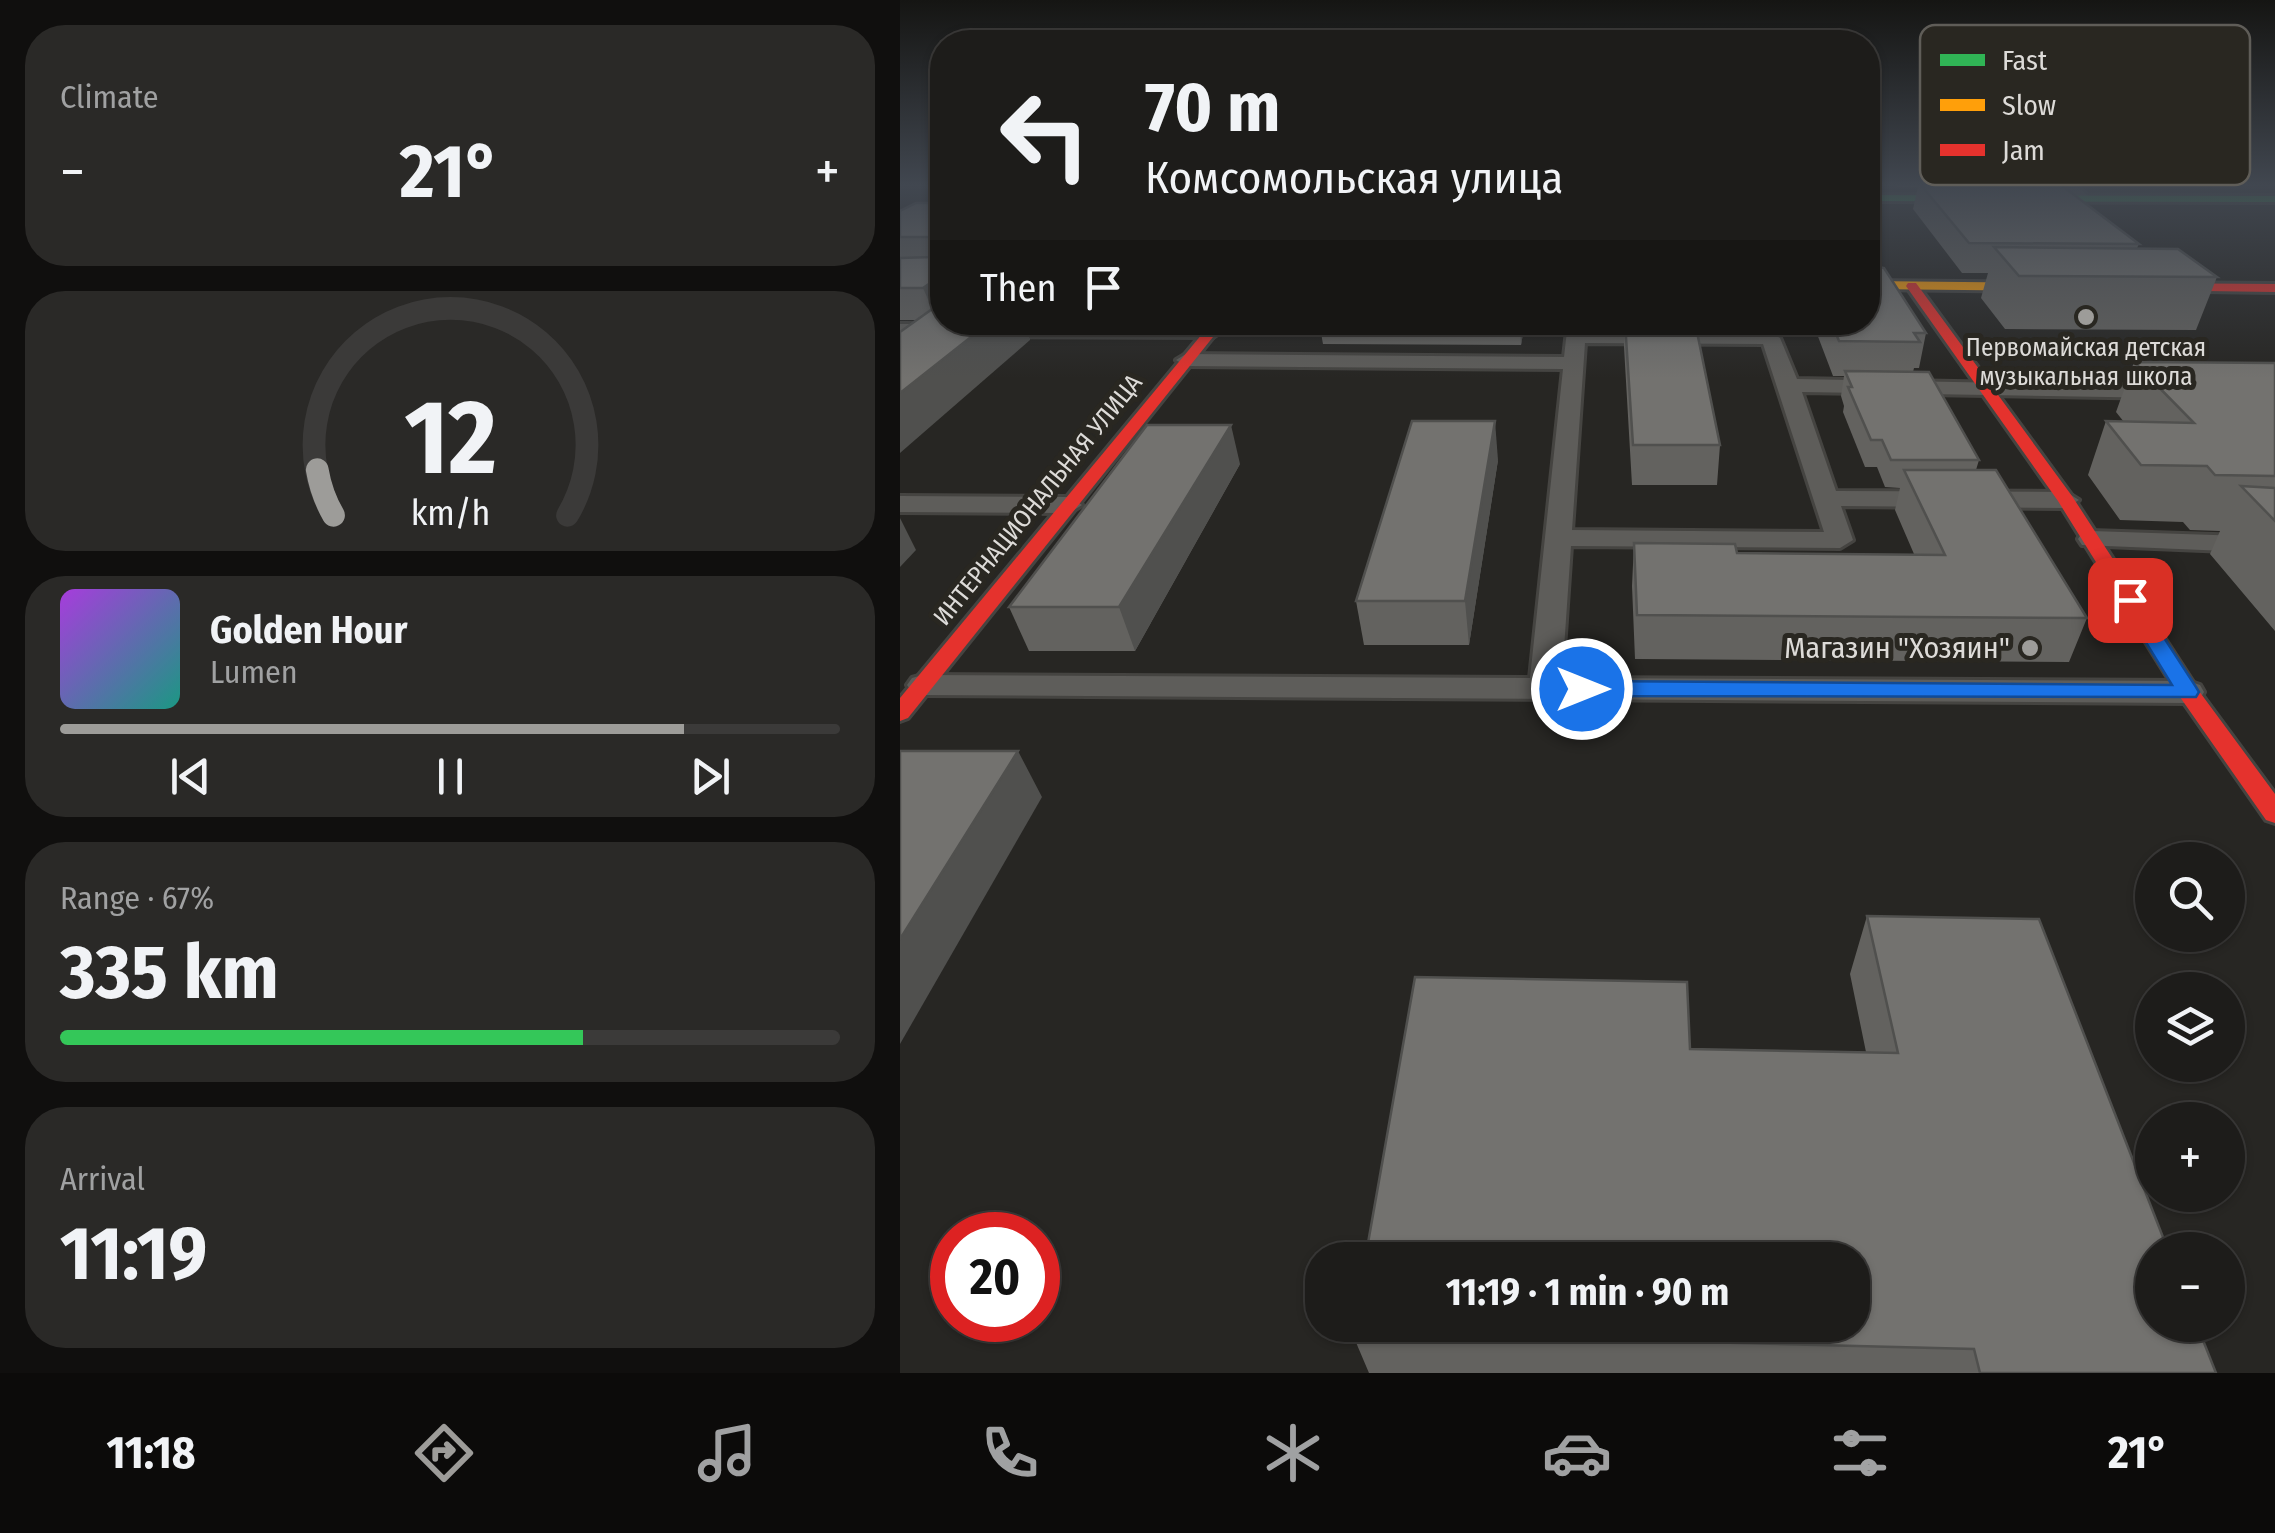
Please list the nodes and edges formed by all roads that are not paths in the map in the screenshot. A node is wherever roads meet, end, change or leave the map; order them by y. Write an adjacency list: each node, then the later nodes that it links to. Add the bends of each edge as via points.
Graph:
1 (1880, 285): 2 (street)
2 (1912, 286): 3 (street); 12 (street)
3 (2084, 287)
4 (2122, 287): 5 (street)
5 (2275, 288)
6 (900, 330): 7 (lane)
7 (930, 330)
8 (1209, 335): 10 (street, ИНТЕРНАЦИОНАЛЬНАЯ УЛИЦА)
9 (1575, 341): 10 (lane); 11 (lane, via 1770,338); 18 (lane)
10 (1186, 360): 17 (street, ИНТЕРНАЦИОНАЛЬНАЯ УЛИЦА)
11 (1789, 385): 12 (lane); 14 (lane)
12 (1988, 389): 13 (lane); 15 (street)
13 (2198, 393)
14 (1826, 498): 15 (lane); 18 (lane, via 1840,540)
15 (2066, 500): 19 (street)
16 (900, 504): 17 (lane)
17 (1069, 505): 21 (street, ИНТЕРНАЦИОНАЛЬНАЯ УЛИЦА)
18 (1558, 538): 22 (lane)
19 (2091, 540): 20 (lane); 23 (street)
20 (2275, 544)
21 (923, 685): 22 (lane); 24 (street, ИНТЕРНАЦИОНАЛЬНАЯ УЛИЦА)
22 (1544, 689): 23 (lane)
23 (2188, 692): 25 (street)
24 (900, 713)
25 (2275, 813)

